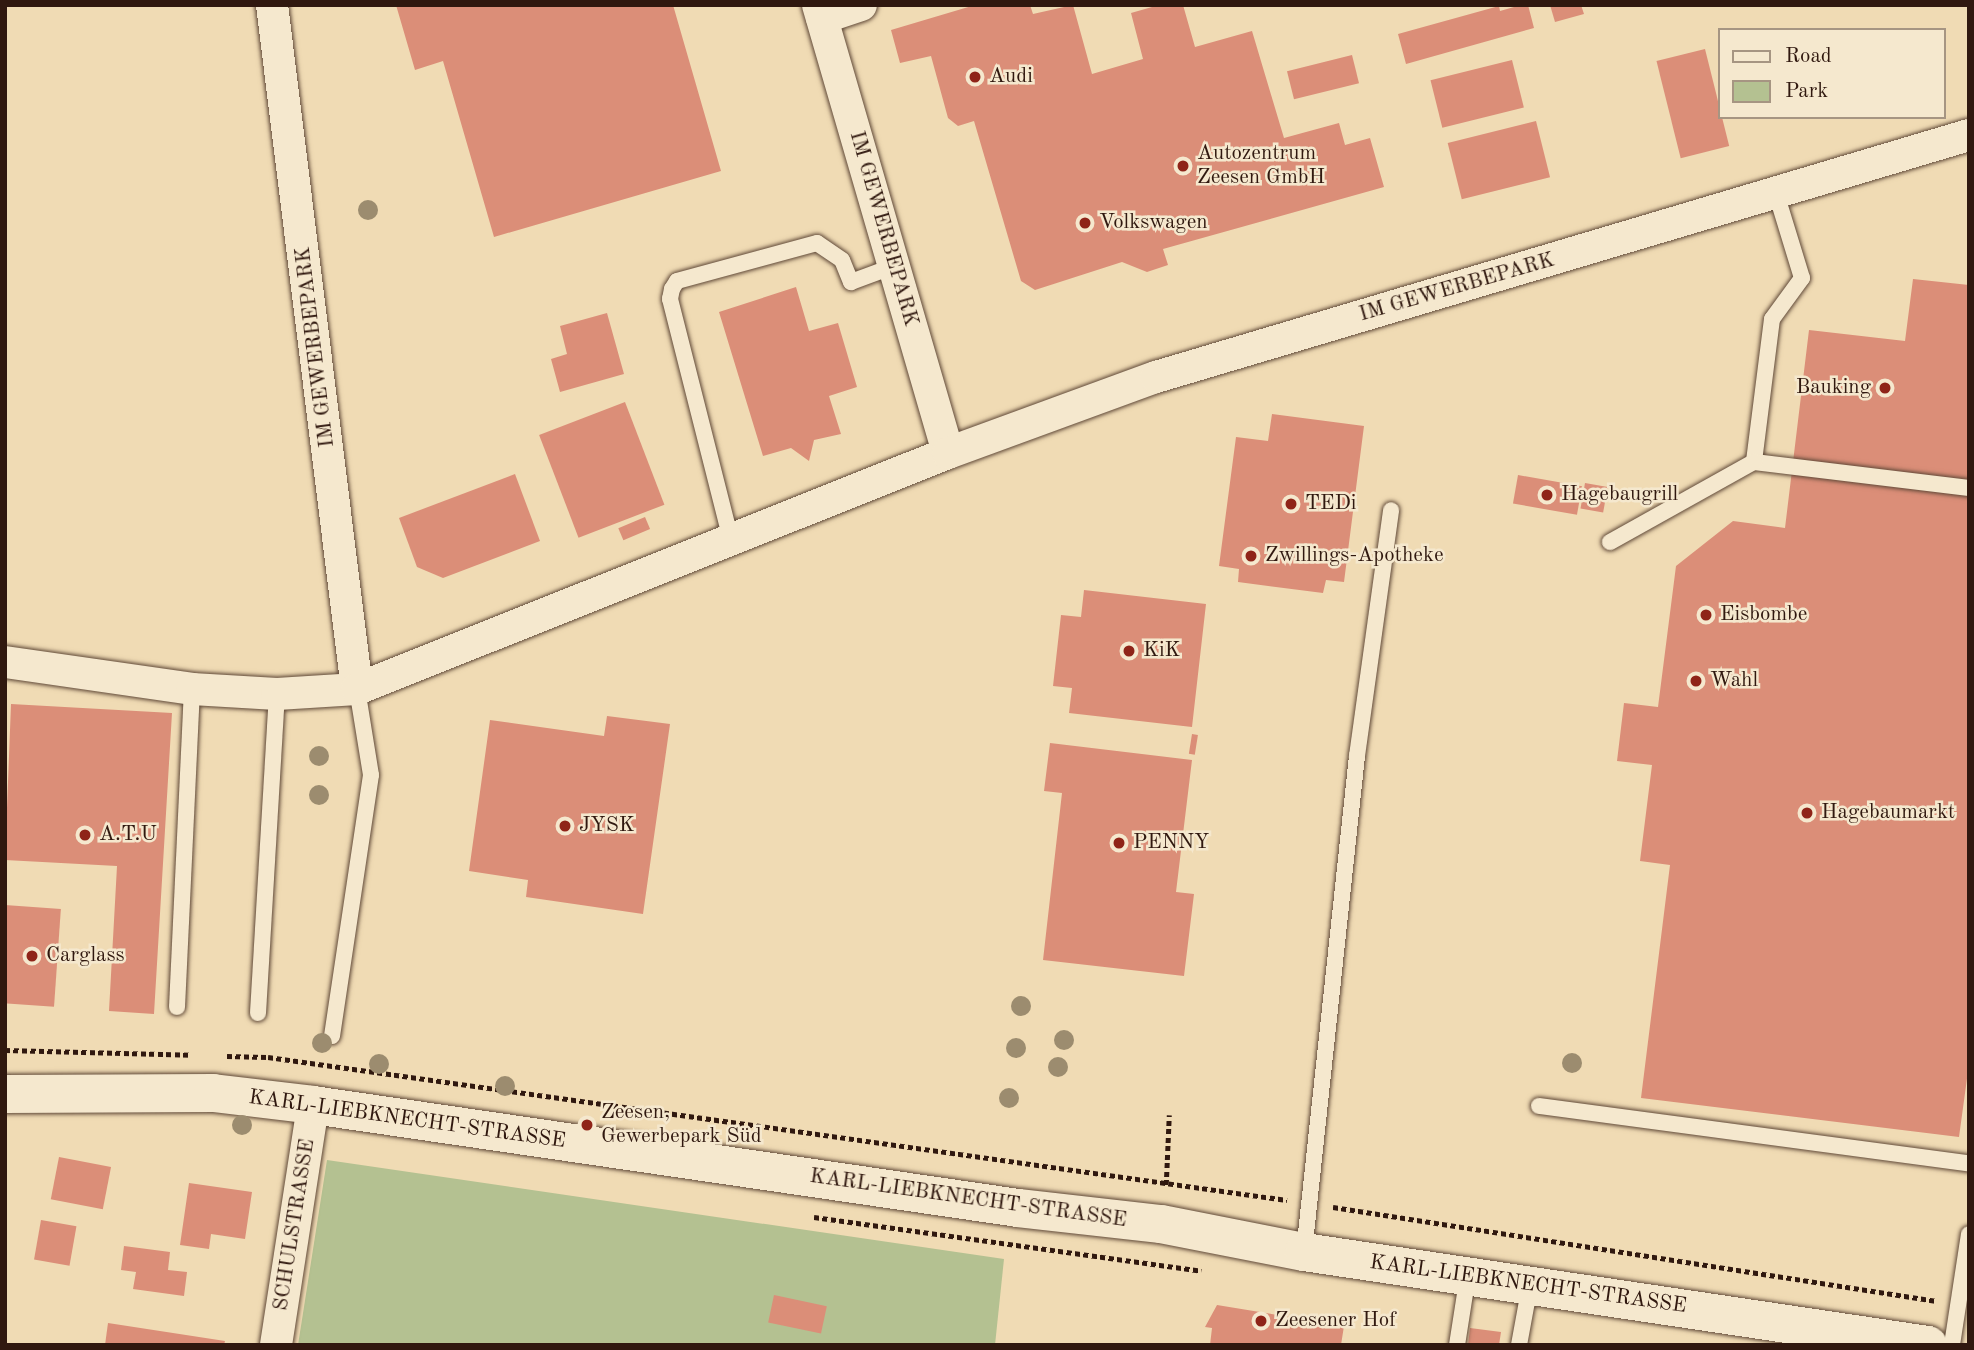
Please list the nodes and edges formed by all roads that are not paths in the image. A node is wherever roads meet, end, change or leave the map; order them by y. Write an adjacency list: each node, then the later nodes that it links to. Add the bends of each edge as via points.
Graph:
1 (272, 5): 15 (street, IM GEWERBEPARK)
2 (861, 5): 3 (street)
3 (820, 12): 6 (street, IM GEWERBEPARK)
4 (1969, 135): 5 (street, IM GEWERBEPARK)
5 (1776, 193): 7 (street, IM GEWERBEPARK, via 1156,377); 8 (lane, via 1802,278 1772,319)
6 (894, 266): 7 (street, IM GEWERBEPARK); 11 (lane, via 851,282 842,260 817,243 677,281 672,289 670,299)
7 (948, 453): 11 (street, IM GEWERBEPARK)
8 (1754, 462): 9 (lane); 12 (lane)
9 (1969, 488)
10 (1391, 510): 25 (lane, via 1357,756)
11 (732, 540): 15 (street, IM GEWERBEPARK)
12 (1610, 542)
13 (5, 662): 14 (street, IM GEWERBEPARK)
14 (192, 689): 16 (street, IM GEWERBEPARK); 17 (lane)
15 (357, 689): 16 (street, IM GEWERBEPARK); 19 (lane, via 371,775)
16 (277, 694): 18 (lane)
17 (177, 1007)
18 (258, 1013)
19 (332, 1036)
20 (5, 1094): 21 (street, KARL-LIEBKNECHT-STRASSE, via 213,1093)
21 (313, 1105): 25 (street, KARL-LIEBKNECHT-STRASSE, via 992,1204 1161,1224); 28 (street, SCHULSTRASSE)
22 (1539, 1106): 23 (lane)
23 (1969, 1163)
24 (1969, 1234): 32 (lane)
25 (1304, 1252): 26 (street, KARL-LIEBKNECHT-STRASSE)
26 (1468, 1275): 27 (street, KARL-LIEBKNECHT-STRASSE); 29 (lane)
27 (1530, 1285): 30 (lane); 31 (street, KARL-LIEBKNECHT-STRASSE)
28 (276, 1345)
29 (1457, 1345)
30 (1519, 1345)
31 (1928, 1345)
32 (1952, 1345)

